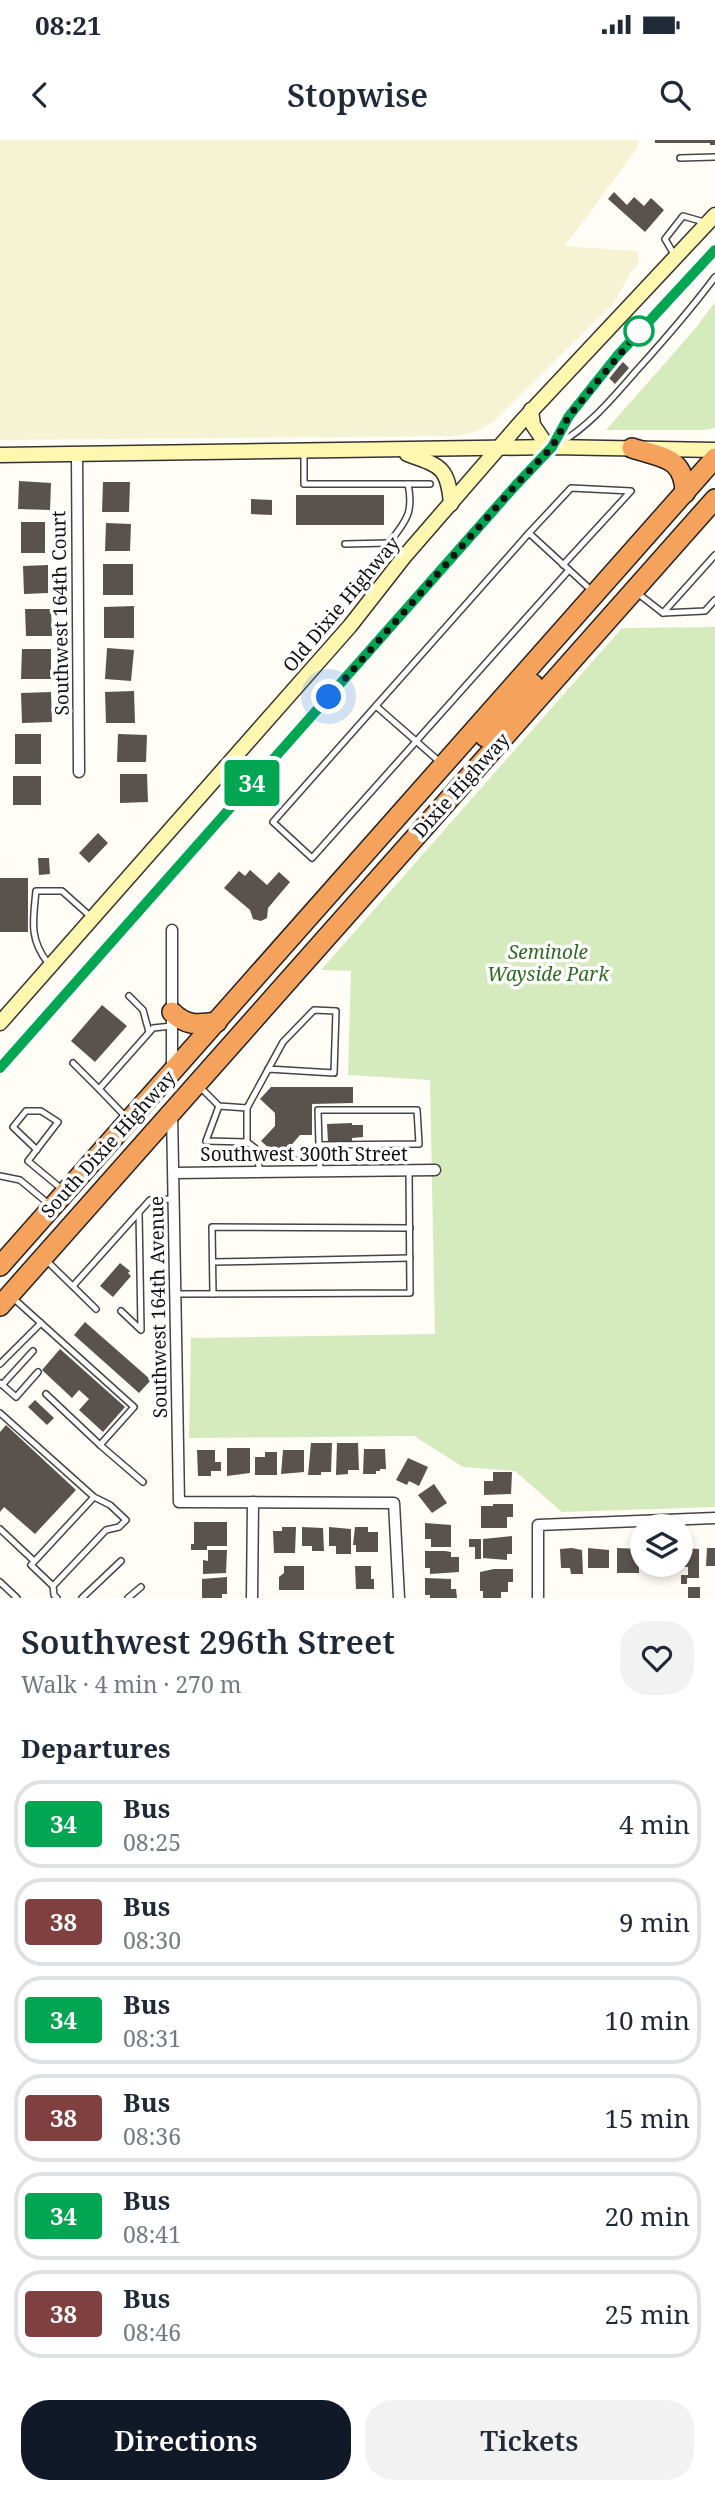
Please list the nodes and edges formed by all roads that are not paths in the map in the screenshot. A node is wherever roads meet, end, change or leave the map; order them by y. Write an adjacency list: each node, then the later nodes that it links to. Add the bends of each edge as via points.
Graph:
1 (715, 157): 2 (lane)
2 (680, 158)
3 (711, 219): 5 (street, Old Dixie Highway); 5 (lane, via 683,216 665,239)
4 (715, 250): 8 (lane, via 606,370)
5 (675, 257): 7 (street, Old Dixie Highway)
6 (715, 277): 8 (lane, via 578,433)
7 (531, 410): 8 (street, via 533,425); 9 (street, Old Dixie Highway)
8 (550, 447): 9 (street); 10 (street); 52 (lane)
9 (499, 448): 12 (street); 22 (street, Old Dixie Highway)
10 (632, 448): 11 (street); 20 (highway, via 679,467)
11 (715, 450)
12 (399, 451): 13 (street); 22 (street, via 443,470)
13 (304, 452): 14 (street); 18 (lane, via 304,484)
14 (76, 454): 15 (street); 40 (street, Southwest 164th Court)
15 (0, 455)
16 (715, 458): 20 (highway, Dixie Highway)
17 (715, 477): 35 (highway, via 603,608)
18 (408, 484): 19 (lane); 24 (lane, via 412,502 408,519)
19 (430, 484)
20 (685, 493): 31 (highway, Dixie Highway)
21 (715, 499): 30 (highway, Dixie Highway)
22 (451, 504): 27 (street, Old Dixie Highway)
23 (529, 533): 28 (lane); 28 (lane, via 571,488 631,491); 36 (lane)
24 (389, 543): 25 (lane); 27 (lane)
25 (345, 544)
26 (715, 555): 33 (lane)
27 (404, 557): 42 (street, Old Dixie Highway, via 341,636)
28 (563, 565): 29 (lane)
29 (569, 570): 31 (lane); 37 (lane)
30 (634, 590): 33 (lane); 35 (highway, Dixie Highway)
31 (595, 594): 34 (highway, Dixie Highway)
32 (715, 600): 33 (lane, via 705,611)
33 (663, 613)
34 (566, 626): 38 (highway, Dixie Highway); 39 (highway, via 550,665 472,752 469,766)
35 (586, 644): 39 (highway, Dixie Highway)
36 (376, 706): 37 (lane); 37 (lane, via 273,822 312,858)
37 (416, 742): 38 (lane)
38 (443, 765): 41 (highway, via 446,781 363,877); 45 (highway, Dixie Highway)
39 (474, 771): 41 (highway, Dixie Highway)
40 (79, 772)
41 (346, 916): 55 (highway, Dixie Highway)
42 (93, 918): 44 (street, Old Dixie Highway); 44 (lane, via 62,891 36,891 33,926 38,950)
43 (172, 930): 48 (street)
44 (50, 966): 49 (street, Old Dixie Highway)
45 (264, 968): 47 (highway, South Dixie Highway)
46 (129, 996): 50 (lane, via 143,1010)
47 (222, 1016): 48 (highway, via 193,1025); 54 (highway, South Dixie Highway); 59 (highway, via 223,1034 176,1089)
48 (172, 1019): 50 (lane); 54 (street)
49 (0, 1023)
50 (149, 1032): 56 (lane)
51 (73, 1063): 56 (lane)
52 (0, 1068)
53 (268, 1069): 53 (lane, via 283,1042 314,1010 336,1011 334,1073); 58 (lane)
54 (172, 1072): 60 (highway, South Dixie Highway); 68 (highway, via 166,1092 124,1147)
55 (202, 1078): 57 (lane); 59 (highway, South Dixie Highway)
56 (99, 1089): 60 (lane)
57 (219, 1106): 58 (lane); 61 (lane, via 206,1141)
58 (247, 1108): 61 (lane)
59 (173, 1112): 68 (highway, South Dixie Highway); 73 (street, Southwest 164th Avenue)
60 (129, 1120): 75 (highway, South Dixie Highway)
61 (247, 1142): 67 (lane)
62 (319, 1146): 62 (lane, via 318,1110 417,1110 419,1144); 66 (lane)
63 (37, 1150): 63 (lane, via 58,1122 41,1111 26,1111 13,1127); 75 (lane, via 29,1161)
64 (271, 1154): 67 (lane)
65 (286, 1154): 66 (lane)
66 (319, 1154): 72 (lane)
67 (257, 1155): 70 (lane)
68 (121, 1168): 79 (highway)
69 (435, 1170): 71 (street, Southwest 300th Street)
70 (260, 1171): 72 (street, Southwest 300th Street); 73 (street, Southwest 300th Street)
71 (409, 1171): 72 (street, Southwest 300th Street); 78 (lane)
72 (320, 1172)
73 (174, 1173): 76 (street, Southwest 164th Avenue)
74 (0, 1176): 75 (lane, via 20,1180)
75 (59, 1199): 82 (highway, South Dixie Highway)
76 (173, 1199): 77 (lane, via 150,1200); 84 (street, Southwest 164th Avenue)
77 (139, 1212): 83 (lane); 88 (lane, via 141,1330)
78 (410, 1228): 80 (lane); 81 (lane, via 212,1227)
79 (43, 1257): 83 (lane); 86 (highway)
80 (410, 1258): 81 (lane); 85 (lane, via 410,1293)
81 (213, 1262): 85 (lane)
82 (0, 1266)
83 (73, 1286): 87 (lane)
84 (175, 1294): 85 (lane); 99 (street, Southwest 164th Avenue, via 179,1502)
85 (213, 1294)
86 (5, 1301): 89 (lane)
87 (96, 1309)
88 (121, 1311)
89 (41, 1323): 91 (lane); 96 (lane, via 134,1407)
90 (33, 1351): 93 (lane)
91 (0, 1364)
92 (38, 1372): 93 (lane, via 16,1397)
93 (1, 1384)
94 (46, 1395): 96 (lane)
95 (0, 1413): 98 (lane)
96 (100, 1446): 97 (lane)
97 (143, 1482)
98 (94, 1497): 102 (lane); 105 (lane, via 126,1520 106,1530)
99 (253, 1502): 111 (street); 112 (street, via 394,1503)
100 (715, 1518): 113 (street, via 538,1525)
101 (0, 1529): 102 (lane)
102 (34, 1561): 105 (lane, via 31,1564)
103 (121, 1561): 109 (lane)
104 (0, 1582): 107 (lane)
105 (53, 1586): 108 (lane)
106 (141, 1587): 110 (lane)
107 (17, 1598)
108 (57, 1598)
109 (82, 1598)
110 (128, 1598)
111 (252, 1598)
112 (399, 1598)
113 (538, 1598)

